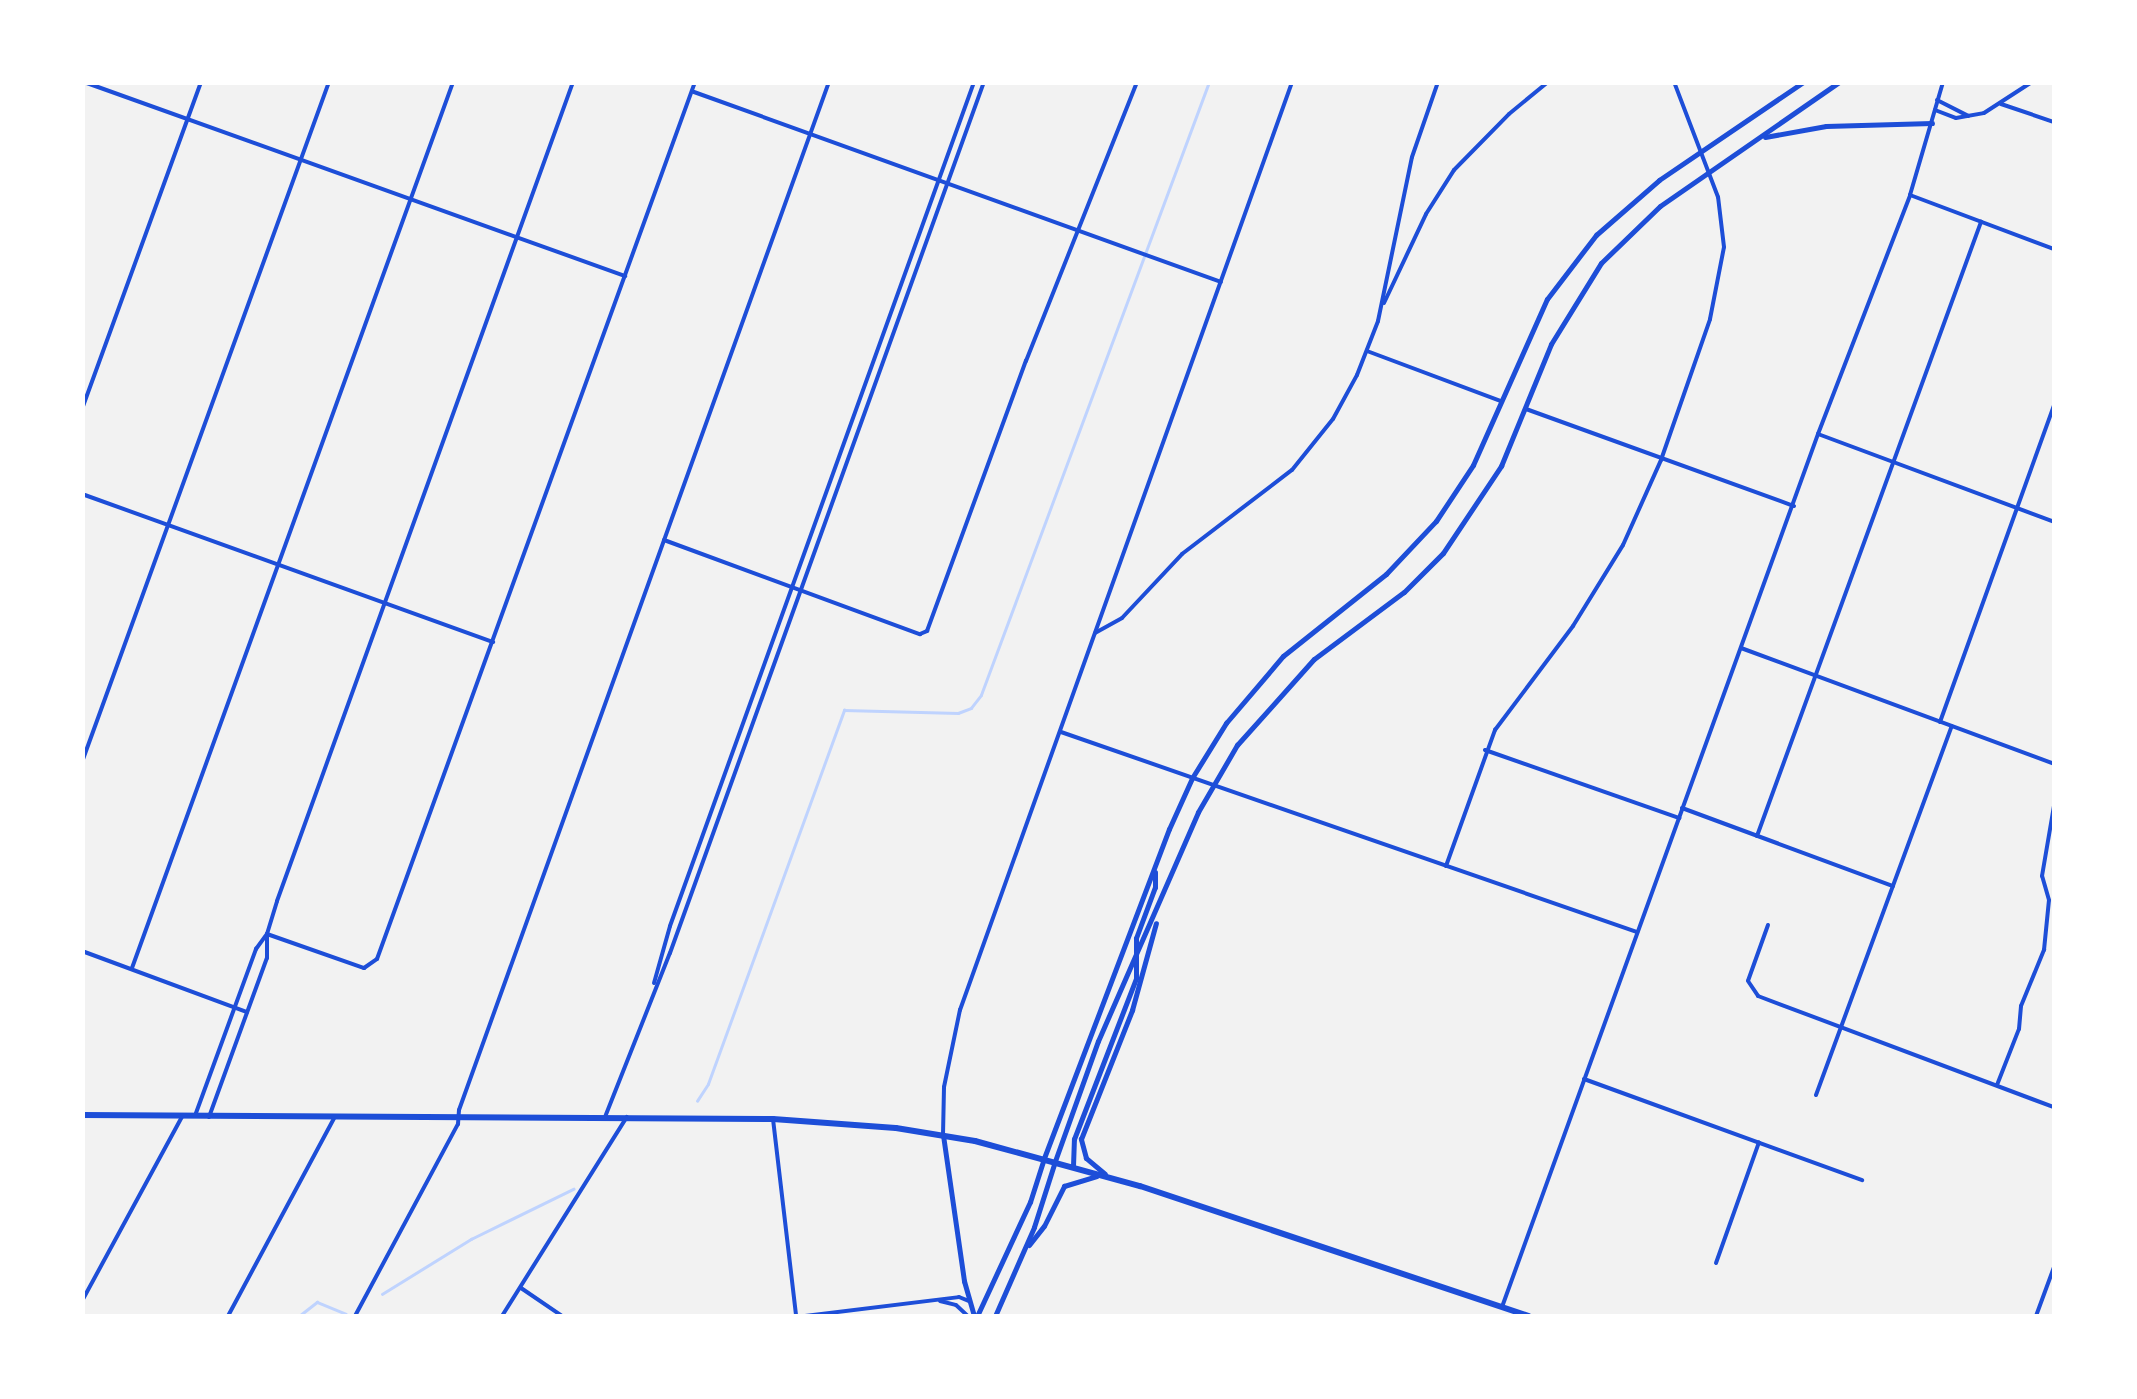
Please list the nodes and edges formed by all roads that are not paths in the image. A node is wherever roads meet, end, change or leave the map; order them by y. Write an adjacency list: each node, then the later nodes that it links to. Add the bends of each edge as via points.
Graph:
1 (84, 82): 24 (street)
2 (200, 82): 24 (street)
3 (329, 82): 30 (street)
4 (453, 82): 35 (street)
5 (573, 82): 38 (street)
6 (695, 82): 19 (street)
7 (830, 82): 27 (street)
8 (974, 82): 32 (street)
9 (984, 82): 33 (street)
10 (1138, 82): 37 (street)
11 (1292, 82): 41 (street)
12 (1438, 82): 42 (street, via 1412,158)
13 (1548, 82): 42 (street, via 1454,170)
14 (1674, 82): 29 (street)
15 (1803, 82): 29 (main road)
16 (1839, 82): 28 (main road)
17 (1943, 82): 20 (street)
18 (2032, 82): 21 (street)
19 (692, 91): 27 (street); 40 (street)
20 (1938, 100): 22 (street); 23 (street)
21 (2001, 104): 23 (street); 25 (street)
22 (1934, 110): 23 (street); 26 (street)
23 (1968, 116)
24 (187, 120): 30 (street); 46 (street)
25 (2054, 122)
26 (1932, 123): 28 (main road, via 1826,126); 34 (street)
27 (811, 134): 32 (street); 56 (street)
28 (1765, 137): 31 (main road)
29 (1703, 150): 31 (street); 44 (main road, via 1620,211 1564,273)
30 (301, 160): 35 (street); 55 (street)
31 (1710, 170): 47 (main road, via 1640,223 1584,283 1550,344); 49 (street, via 1722,224 1722,275)
32 (938, 180): 33 (street); 58 (street)
33 (947, 184): 37 (street); 59 (street)
34 (1910, 195): 36 (street); 48 (street)
35 (409, 200): 38 (street); 57 (street)
36 (1981, 222): 39 (street); 50 (street)
37 (1078, 230): 41 (street); 59 (street, via 925,633)
38 (516, 239): 40 (street); 60 (street)
39 (2054, 249)
40 (626, 276): 62 (street)
41 (1221, 282): 61 (street)
42 (1380, 312): 43 (street)
43 (1367, 351): 44 (street); 61 (street, via 1346,398 1305,456 1182,554 1122,618)
44 (1501, 401): 71 (main road, via 1473,465 1436,521 1386,574 1283,656 1241,702)
45 (2054, 406): 53 (street)
46 (82, 409)
47 (1526, 409): 49 (street); 72 (main road, via 1486,494 1443,553 1288,683)
48 (1818, 434): 50 (street); 52 (street)
49 (1661, 460): 52 (street); 68 (street, via 1605,577)
50 (1894, 462): 53 (street); 64 (street)
51 (82, 494): 55 (street)
52 (1794, 506): 63 (street)
53 (2017, 508): 54 (street); 65 (street)
54 (2054, 522)
55 (168, 525): 57 (street); 69 (street)
56 (664, 540): 58 (street); 102 (street)
57 (276, 561): 60 (street); 86 (street)
58 (792, 587): 59 (street); 87 (street)
59 (801, 590): 87 (street)
60 (386, 602): 62 (street); 83 (street)
61 (1096, 633): 67 (street)
62 (493, 642): 83 (street, via 376,961 364,968)
63 (1741, 648): 64 (street); 74 (street)
64 (1815, 675): 65 (street); 76 (street)
65 (1940, 722): 66 (street)
66 (1952, 726): 70 (street); 79 (street)
67 (1060, 732): 71 (street); 104 (street, via 954,1031)
68 (1485, 750): 75 (street); 78 (street)
69 (82, 762)
70 (2054, 764)
71 (1192, 778): 72 (street); 77 (main road)
72 (1211, 785): 78 (street); 80 (main road)
73 (2054, 806): 92 (street, via 2042,876 2048,900 2044,950)
74 (1682, 808): 75 (street); 76 (street)
75 (1679, 818): 82 (street)
76 (1757, 836): 79 (street)
77 (1155, 864): 85 (main road, via 1155,887 1136,938); 106 (main road)
78 (1446, 866): 82 (street)
79 (1893, 886): 90 (street)
80 (1157, 913): 85 (main road); 109 (main road, via 1132,1010 1081,1138 1086,1158)
81 (1768, 925): 90 (street, via 1748,982 1753,993)
82 (1638, 932): 91 (street)
83 (267, 934): 88 (street); 89 (street, via 267,958)
84 (82, 951): 86 (street)
85 (1137, 961): 107 (main road, via 1098,1042); 108 (main road, via 1132,991 1072,1144)
86 (132, 968): 88 (street)
87 (652, 993): 99 (street)
88 (235, 1007): 89 (street); 97 (street)
89 (247, 1012): 98 (street)
90 (1841, 1027): 92 (street); 93 (street)
91 (1584, 1079): 105 (street); 118 (street)
92 (1998, 1085): 94 (street)
93 (1816, 1096)
94 (2054, 1107)
95 (82, 1115): 96 (main road)
96 (182, 1117): 97 (main road); 115 (street)
97 (195, 1117): 98 (main road)
98 (210, 1117): 101 (main road)
99 (605, 1117): 100 (main road); 102 (main road)
100 (627, 1117): 103 (main road); 114 (street)
101 (334, 1118): 102 (main road); 119 (street)
102 (458, 1118): 120 (street)
103 (773, 1119): 104 (main road); 123 (street)
104 (943, 1135): 106 (main road); 117 (main road)
105 (1759, 1142): 110 (street); 112 (street)
106 (1044, 1158): 107 (main road); 125 (main road, via 1030,1202)
107 (1055, 1161): 108 (main road); 111 (main road)
108 (1072, 1166): 109 (main road)
109 (1107, 1176): 111 (main road, via 1064,1186); 118 (main road)
110 (1862, 1180)
111 (1024, 1251): 126 (main road)
112 (1716, 1263)
113 (2054, 1267): 128 (street)
114 (520, 1288): 121 (street); 122 (street)
115 (82, 1301)
116 (940, 1301): 117 (street); 124 (street); 125 (street)
117 (969, 1302): 125 (main road)
118 (1502, 1308): 127 (main road)
119 (228, 1316)
120 (355, 1316)
121 (502, 1316)
122 (562, 1316)
123 (796, 1316)
124 (805, 1316)
125 (973, 1316)
126 (995, 1316)
127 (1530, 1316)
128 (2036, 1316)

